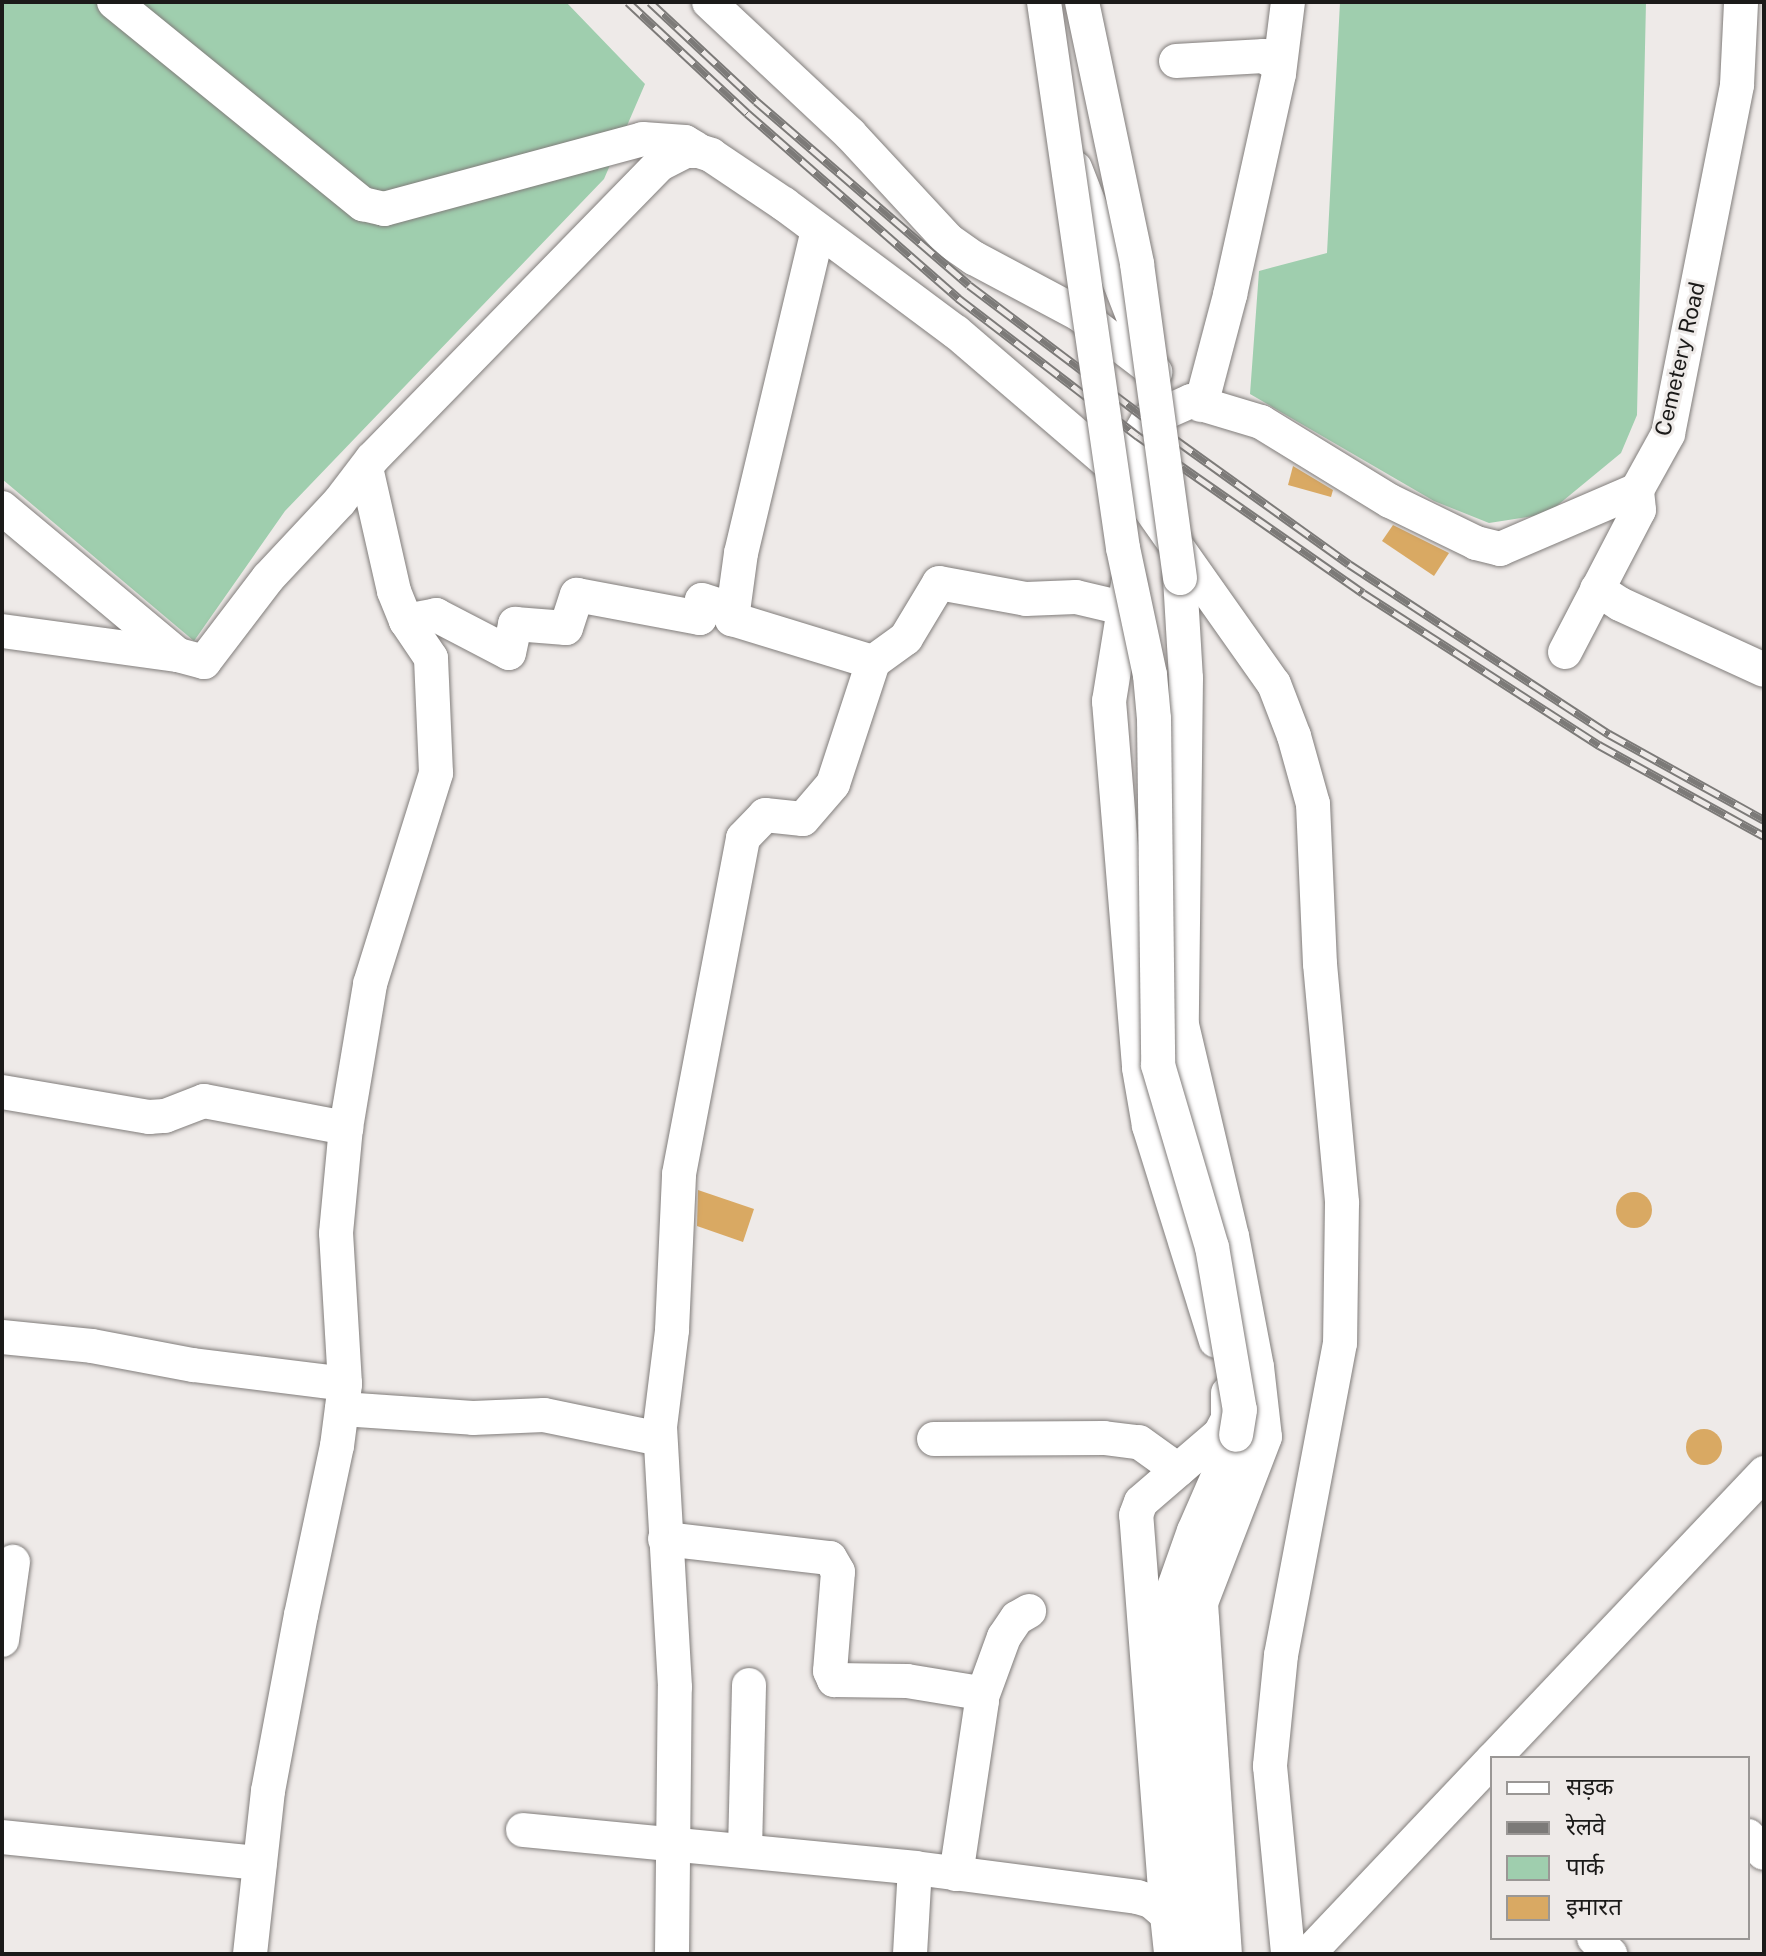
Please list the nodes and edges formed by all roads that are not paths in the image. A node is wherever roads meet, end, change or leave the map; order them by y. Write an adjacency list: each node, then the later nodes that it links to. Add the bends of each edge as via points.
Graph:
1 (114, 2): 10 (street, via 363,204 384,209 643,139 685,142)
2 (709, 2): 12 (street, via 850,134 948,240 1079,314)
3 (1028, 2): 12 (street, via 1064,140)
4 (1044, 2): 31 (street, bridge, via 1123,548 1150,675 1158,1065 1212,1247 1240,1410)
5 (1082, 2): 31 (street, bridge, via 1137,264 1185,610 1182,1025 1257,1367)
6 (1288, 2): 9 (street)
7 (1741, 2): 16 (street, Cemetery Road, via 1737,85 1668,434)
8 (1176, 61): 9 (street, via 1264,56)
9 (1278, 65): 13 (street, via 1230,295)
10 (699, 151): 11 (street); 14 (street, via 685,151 660,164)
11 (818, 230): 15 (street, via 956,332); 20 (street, via 741,553)
12 (1155, 372): 13 (street)
13 (1186, 408): 15 (street, via 1148,420 1133,446); 16 (street, via 1261,422 1390,501 1476,543 1500,549)
14 (366, 468): 21 (street, via 394,591); 24 (street, via 268,578 204,662)
15 (1126, 477): 19 (street, via 1117,490 1132,551); 61 (street, via 1274,684 1313,804 1320,964 1342,1203 1340,1343 1281,1655 1270,1766)
16 (1637, 490): 18 (street, Cemetery Road, via 1639,510)
17 (2, 508): 24 (street)
18 (1597, 589): 23 (street, Cemetery Road); 26 (street)
19 (1123, 608): 25 (street, via 1076,597 1026,599 939,583 906,638); 34 (street, via 1109,701 1142,1092 1228,1391 1228,1419 1220,1434)
20 (733, 610): 21 (street, via 702,600 700,618 577,595 566,628 515,624 509,653 436,615); 25 (street, via 732,619)
21 (406, 621): 28 (street, via 431,658 436,773 370,984)
22 (2, 631): 24 (street)
23 (1565, 652)
24 (178, 655)
25 (873, 662): 32 (street, via 833,784 803,819 765,815 743,838 679,1174 672,1330)
26 (1764, 670)
27 (2, 1092): 28 (street, via 149,1117 204,1101)
28 (346, 1128): 30 (street, via 336,1233)
29 (2, 1337): 30 (street, via 92,1346)
30 (344, 1396): 32 (street, via 473,1418 544,1415); 51 (street, via 271,1777)
31 (1250, 1436): 36 (street)
32 (660, 1439): 37 (street)
33 (934, 1439): 34 (street, via 1139,1442)
34 (1178, 1470): 54 (street, via 1141,1502 1136,1515)
35 (1764, 1473): 43 (street)
36 (1208, 1538): 59 (street, via 1172,1593); 60 (street, via 1201,1603)
37 (665, 1539): 42 (street, via 830,1558 838,1572 830,1671 834,1680 907,1681); 48 (street, via 675,1687)
38 (13, 1562): 40 (street)
39 (1029, 1611): 42 (street, via 1004,1637)
40 (2, 1640)
41 (749, 1685): 49 (street)
42 (982, 1697): 53 (street)
43 (1496, 1756)
44 (1490, 1762): 62 (street)
45 (523, 1830): 48 (street)
46 (2, 1837): 51 (street)
47 (1750, 1838): 50 (street)
48 (673, 1845): 49 (street); 56 (street)
49 (745, 1850): 52 (street)
50 (1764, 1853)
51 (260, 1863): 55 (street)
52 (915, 1868): 53 (street); 57 (street)
53 (956, 1874): 54 (street, via 1137,1897)
54 (1167, 1915): 58 (street)
55 (250, 1954)
56 (672, 1954)
57 (910, 1954)
58 (1171, 1954)
59 (1195, 1954)
60 (1225, 1954)
61 (1288, 1954)
62 (1308, 1954)

